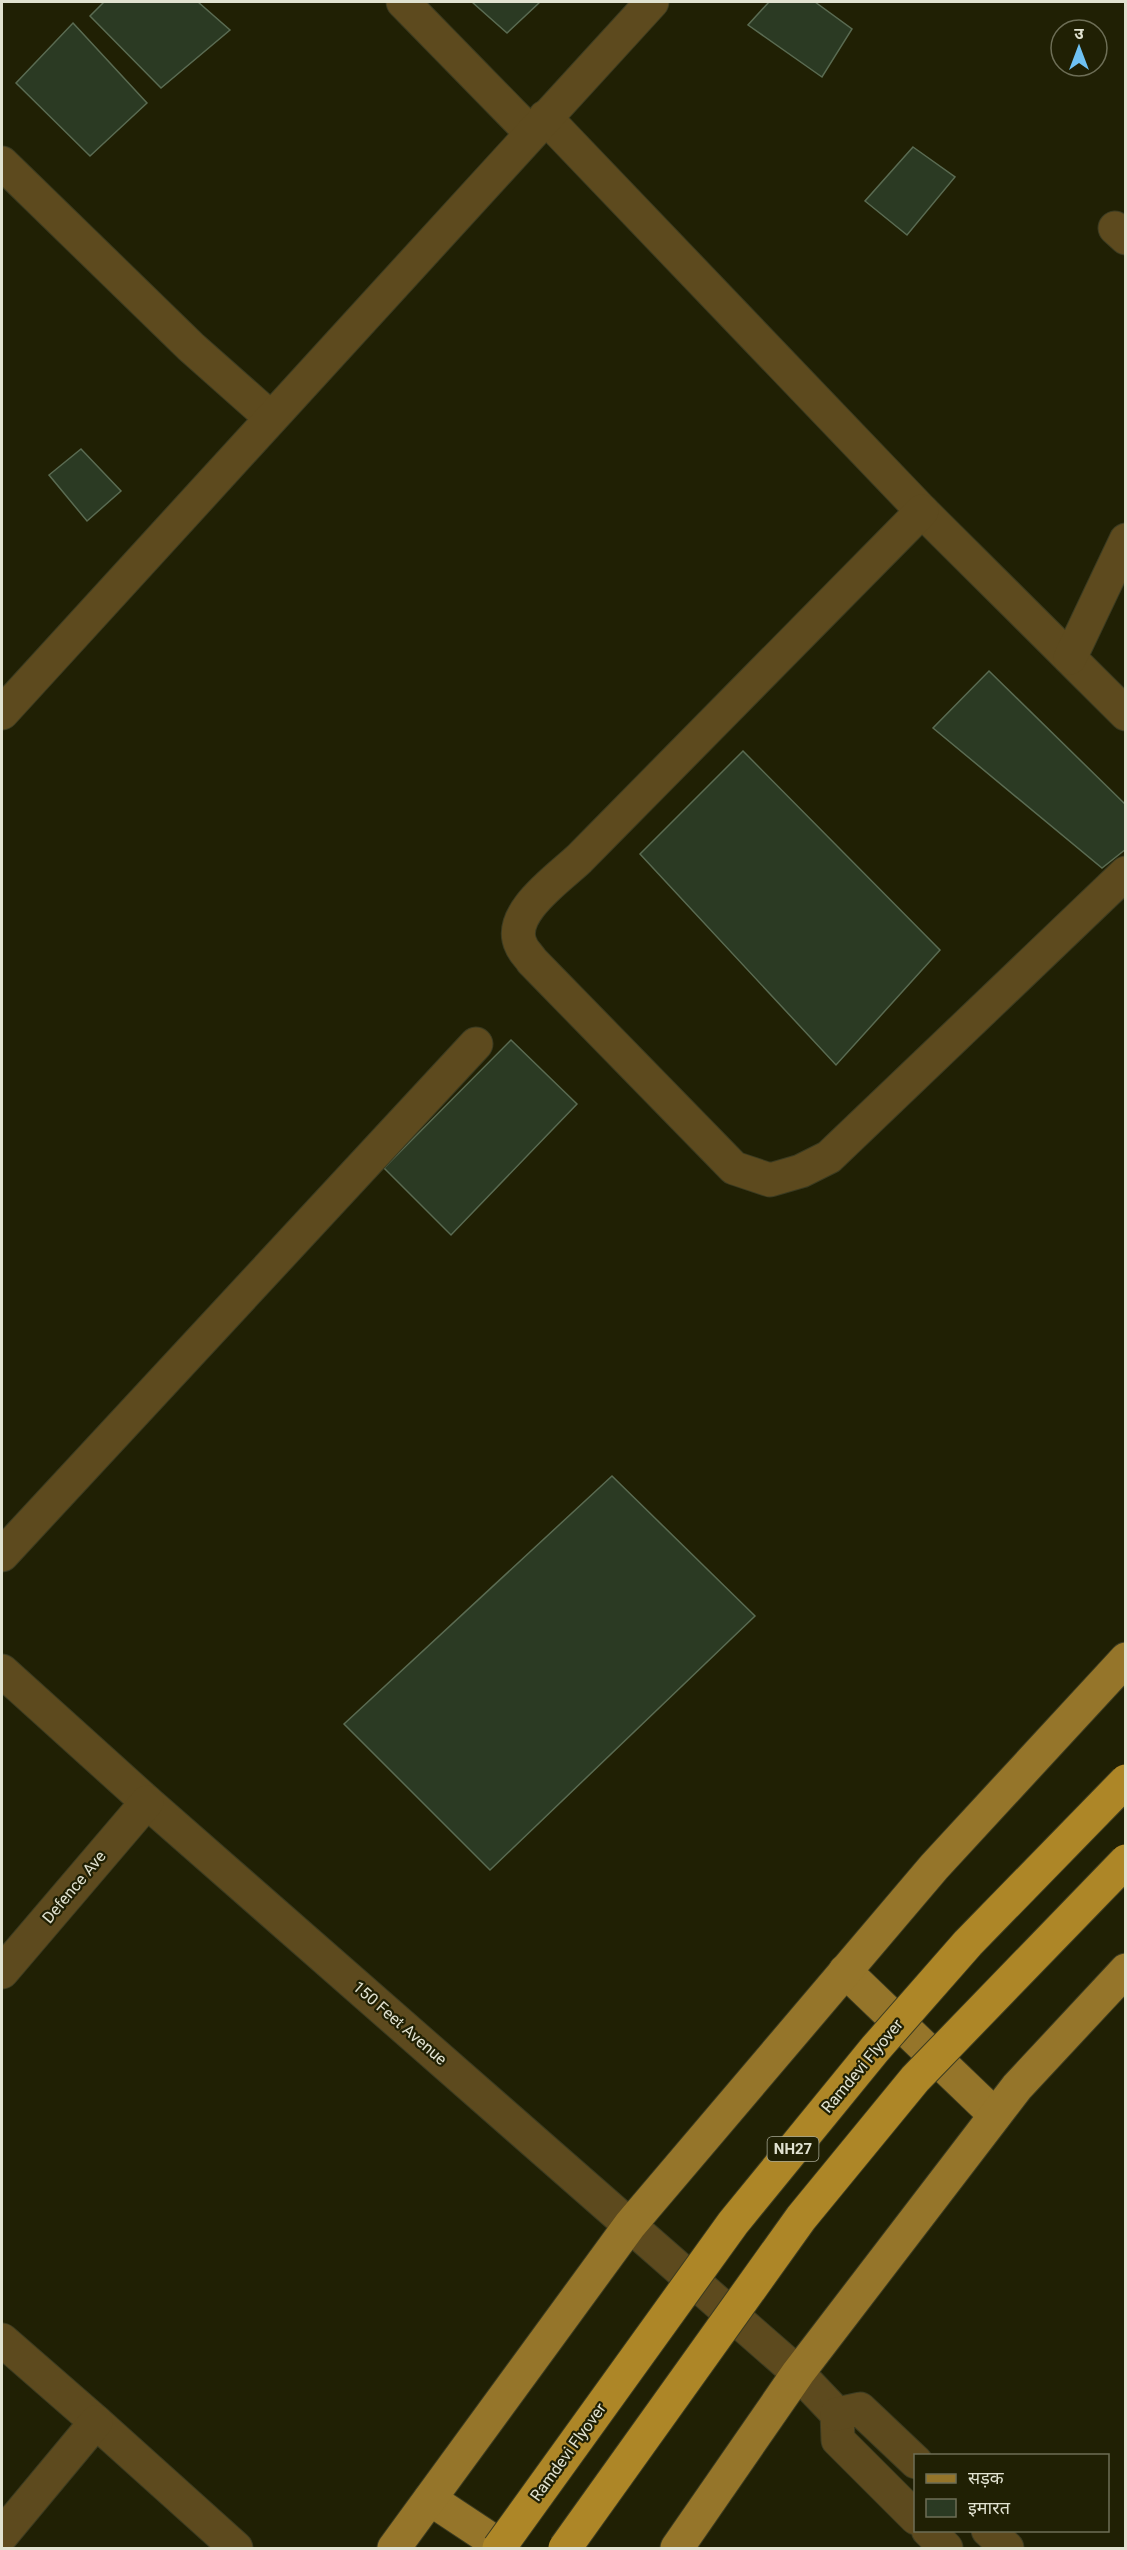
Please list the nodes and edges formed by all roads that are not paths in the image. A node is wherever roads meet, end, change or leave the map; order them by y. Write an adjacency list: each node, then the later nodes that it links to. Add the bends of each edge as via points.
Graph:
1 (403, 2): 3 (street)
2 (652, 2): 3 (street)
3 (538, 125): 5 (street); 6 (street)
4 (2, 164): 5 (street, via 191,347)
5 (271, 418): 9 (street)
6 (922, 511): 8 (street); 11 (street, via 528,907 519,926 520,944 532,961 734,1168 770,1180 829,1157)
7 (1125, 540): 8 (street)
8 (1070, 658): 10 (street)
9 (2, 713)
10 (1125, 714)
11 (1125, 873)
12 (476, 1044): 13 (street)
13 (2, 1555)
14 (1125, 1659): 20 (main road, via 934,1867)
15 (2, 1671): 17 (street, 150 Feet Avenue)
16 (1125, 1781): 36 (highway, Ramdevi Flyover / NH27, bridge, via 968,1943 874,2049 733,2223)
17 (147, 1802): 21 (street, Defence Ave); 23 (street, 150 Feet Avenue)
18 (1125, 1861): 37 (highway, NH27, bridge, via 915,2079 801,2218)
19 (1125, 1970): 22 (main road)
20 (845, 1971): 22 (main road); 23 (main road)
21 (2, 1972)
22 (995, 2115): 25 (main road)
23 (630, 2225): 25 (street, 150 Feet Avenue); 29 (main road)
24 (2, 2340): 27 (street)
25 (798, 2373): 26 (street, 150 Feet Avenue); 38 (main road)
26 (837, 2414): 28 (street, via 860,2409); 30 (street, via 838,2440)
27 (96, 2422): 33 (street); 34 (street)
28 (914, 2461)
29 (430, 2499): 35 (main road); 36 (main road)
30 (914, 2517)
31 (930, 2532): 39 (street)
32 (990, 2532): 40 (street)
33 (2, 2535)
34 (236, 2548)
35 (394, 2548)
36 (501, 2548)
37 (565, 2548)
38 (677, 2548)
39 (946, 2548)
40 (1007, 2548)

